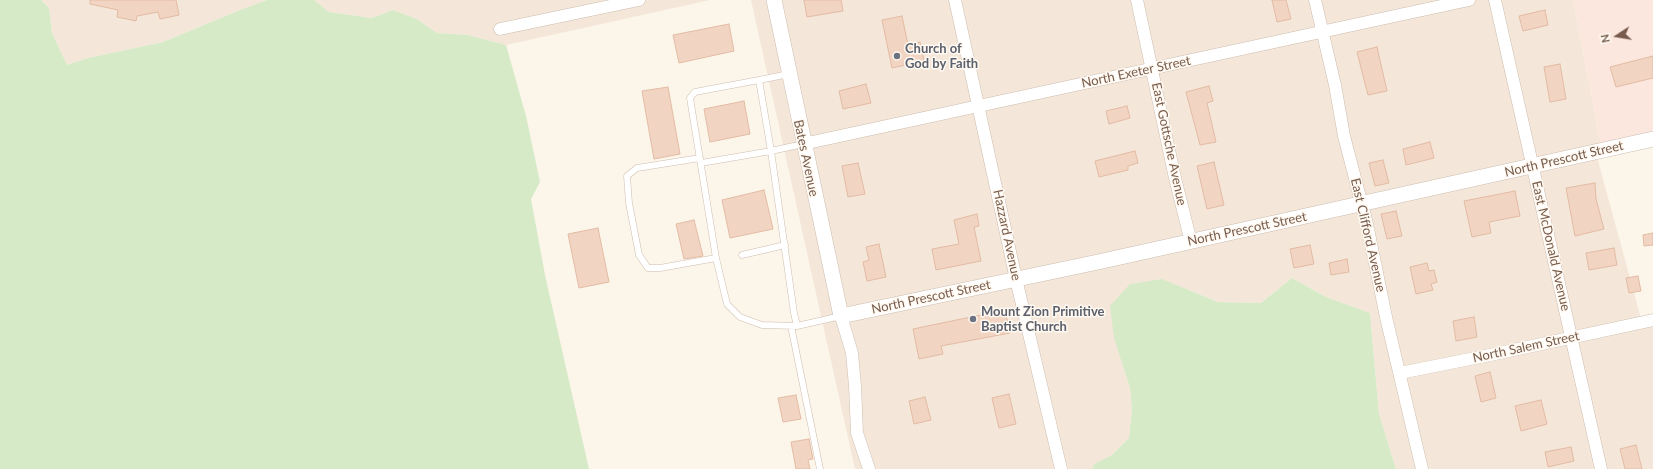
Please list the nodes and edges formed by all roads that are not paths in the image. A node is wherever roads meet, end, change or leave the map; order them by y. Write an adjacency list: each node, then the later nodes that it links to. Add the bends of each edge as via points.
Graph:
1 (639, 0): 8 (street)
2 (774, 0): 11 (street, Bates Avenue)
3 (955, 0): 13 (street, Hazzard Avenue)
4 (1137, 0): 10 (street, East Gottsche Avenue)
5 (1315, 0): 9 (street, East Clifford Avenue)
6 (1469, 0): 9 (street, North Exeter Street)
7 (1495, 0): 18 (street, East McDonald Avenue)
8 (500, 28)
9 (1322, 31): 10 (street, North Exeter Street); 19 (street, East Clifford Avenue, via 1344,136)
10 (1152, 69): 13 (street, North Exeter Street); 20 (street, East Gottsche Avenue)
11 (789, 74): 12 (lane); 15 (street, Bates Avenue)
12 (759, 80): 16 (lane); 17 (lane, via 695,92 690,98)
13 (978, 106): 15 (street, North Exeter Street); 24 (street, Hazzard Avenue)
14 (1653, 139): 18 (street, North Prescott Street)
15 (803, 144): 16 (lane); 25 (street, Bates Avenue)
16 (771, 151): 17 (lane); 21 (lane)
17 (700, 160): 23 (lane); 23 (lane, via 637,168 626,176 629,203 639,255 648,268)
18 (1533, 166): 19 (street, North Prescott Street); 28 (street, East McDonald Avenue)
19 (1362, 204): 20 (street, North Prescott Street); 29 (street, East Clifford Avenue)
20 (1191, 242): 24 (street, North Prescott Street)
21 (785, 245): 22 (lane); 27 (lane)
22 (742, 255)
23 (716, 258): 27 (lane, via 728,304 740,317 762,325)
24 (1016, 279): 25 (street, North Prescott Street); 32 (street, Hazzard Avenue)
25 (841, 316): 27 (lane); 31 (street, via 852,352 857,433)
26 (1653, 320): 28 (street, North Salem Street)
27 (794, 326): 30 (lane)
28 (1572, 337): 29 (street, North Salem Street); 34 (street, East McDonald Avenue)
29 (1400, 373): 33 (street, East Clifford Avenue)
30 (820, 469)
31 (869, 469)
32 (1061, 469)
33 (1422, 469)
34 (1601, 469)

